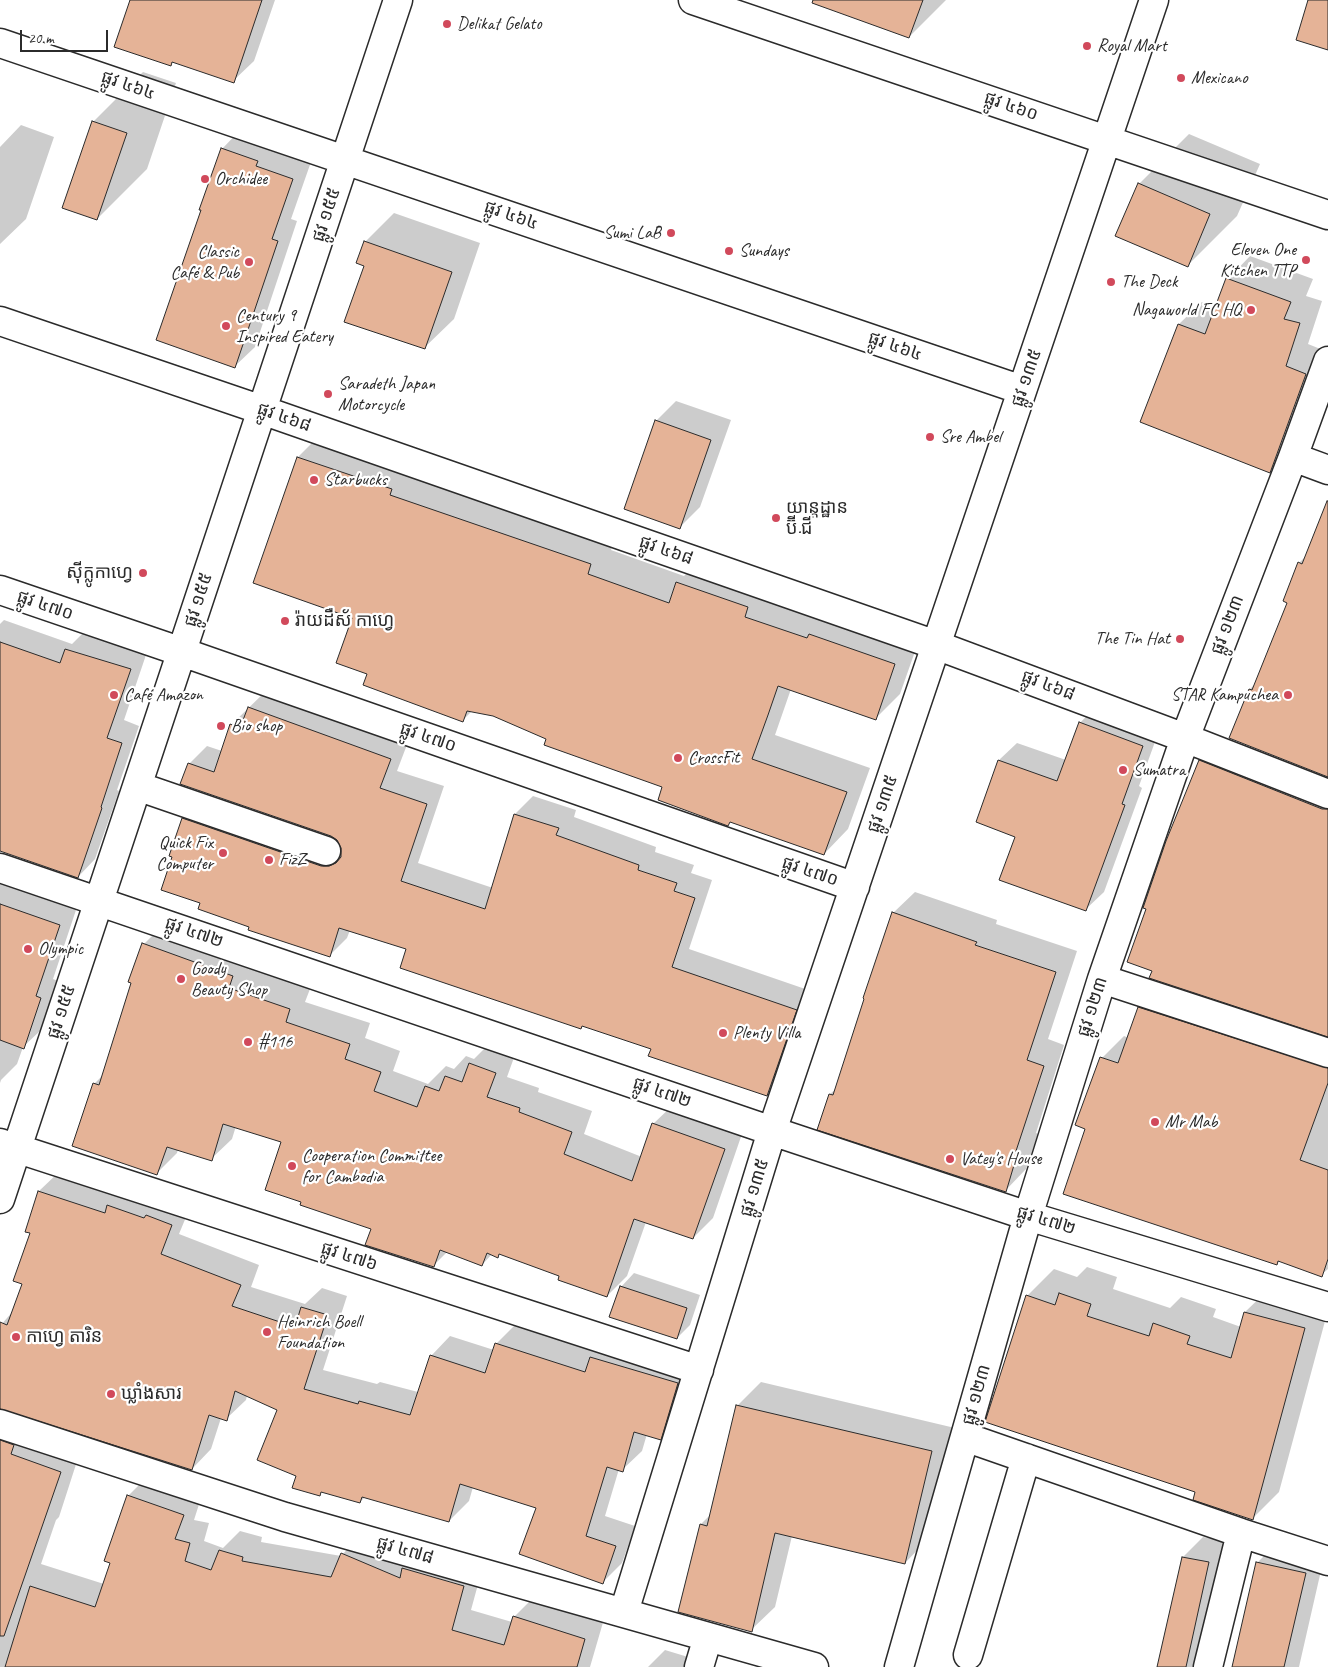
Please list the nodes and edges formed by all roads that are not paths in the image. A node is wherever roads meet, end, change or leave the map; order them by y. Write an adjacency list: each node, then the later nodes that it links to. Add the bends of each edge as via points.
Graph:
1 (398, 0): 6 (street, ផ្លូវ ១៥៥)
2 (693, 0): 5 (street, ផ្លូវ ៤៦០)
3 (1154, 0): 5 (street, ផ្លូវ ១៣៥)
4 (0, 43): 6 (street, ផ្លូវ ៤៦៤)
5 (1107, 139): 7 (street, ផ្លូវ ៤៦០); 10 (street, ផ្លូវ ១៣៥)
6 (345, 160): 10 (street, ផ្លូវ ៤៦៤); 11 (street, ផ្លូវ ១៥៥)
7 (1328, 214)
8 (0, 321): 11 (street, ផ្លូវ ៤៦៨)
9 (1328, 361): 12 (street, ផ្លូវ ១២៣)
10 (1022, 390): 15 (street, ផ្លូវ ១៣៥)
11 (262, 410): 15 (street, ផ្លូវ ៤៦៨); 16 (street, ផ្លូវ ១៥៥)
12 (1293, 457): 13 (street); 17 (street, ផ្លូវ ១២៣)
13 (1328, 470)
14 (0, 590): 16 (street, ផ្លូវ ៤៧០)
15 (936, 644): 17 (street, ផ្លូវ ៤៦៨); 22 (street, ផ្លូវ ១៣៥)
16 (182, 652): 18 (street, ផ្លូវ ១៥៥); 22 (street, ផ្លូវ ៤៧០)
17 (1185, 738): 19 (street, ផ្លូវ ៤៦៨); 24 (street, ផ្លូវ ១២៣)
18 (137, 786): 20 (street); 23 (street, ផ្លូវ ១៥៥)
19 (1328, 794)
20 (326, 851)
21 (0, 868): 23 (street, ផ្លូវ ៤៧២)
22 (854, 887): 26 (street, ផ្លូវ ១៣៥)
23 (98, 901): 26 (street, ផ្លូវ ៤៧២); 27 (street, ផ្លូវ ១៥៥)
24 (1102, 979): 25 (street); 29 (street, ផ្លូវ ១២៣)
25 (1328, 1053)
26 (772, 1131): 29 (street, ផ្លូវ ៤៧២); 31 (street, ផ្លូវ ១៣៥)
27 (9, 1146): 28 (street, ផ្លូវ ១៥៥); 31 (street, ផ្លូវ ៤៧៦)
28 (0, 1199)
29 (1028, 1216): 30 (street, ផ្លូវ ៤៧២); 33 (street, ផ្លូវ ១២៣)
30 (1328, 1307)
31 (699, 1370): 37 (street, ផ្លូវ ១៣៥)
32 (0, 1424): 37 (street, ផ្លូវ ៤៧៨, via 285,1517)
33 (965, 1437): 34 (street); 42 (street, ផ្លូវ ១២៣)
34 (1026, 1458): 35 (street); 39 (street)
35 (1241, 1533): 36 (street); 43 (street)
36 (1328, 1561)
37 (624, 1612): 38 (street, ផ្លូវ ៤៧៨)
38 (708, 1637): 40 (street); 41 (street, ផ្លូវ ៤៧៨)
39 (968, 1655)
40 (699, 1667)
41 (814, 1667)
42 (899, 1667)
43 (1208, 1667)

